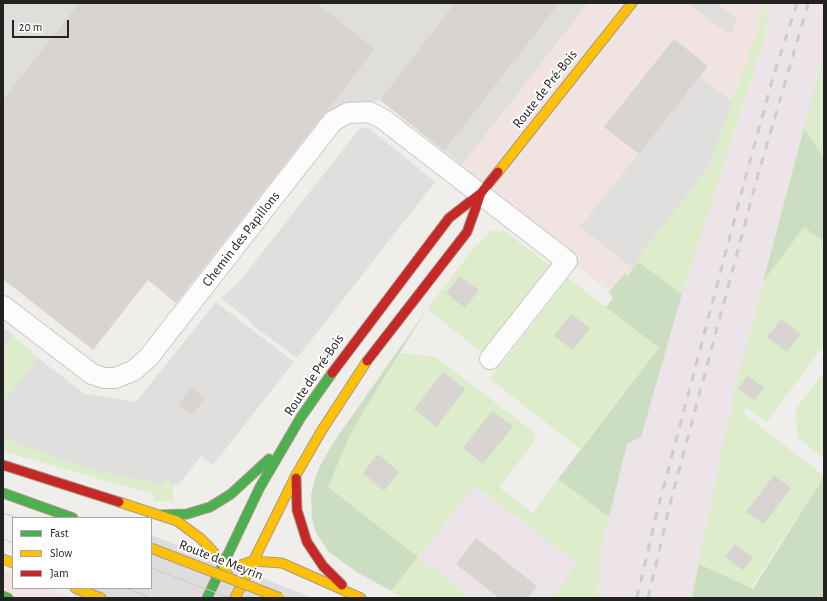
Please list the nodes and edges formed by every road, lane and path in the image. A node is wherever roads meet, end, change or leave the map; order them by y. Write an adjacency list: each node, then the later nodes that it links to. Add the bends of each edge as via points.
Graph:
1 (632, 3): 2 (main road, Route de Pré-Bois)
2 (481, 193): 3 (street, Chemin des Papillons, via 378,115 363,111 348,113 335,119 328,126 148,358 133,372 115,378 92,374); 4 (street, Chemin des Papillons, via 567,261); 5 (main road, Route de Pré-Bois, via 449,218 347,351); 7 (main road, Route de Pré-Bois, via 467,232 365,364)
3 (3, 306)
4 (490, 359)
5 (284, 445): 9 (main road, via 231,494 210,506 183,514); 13 (main road, Route de Pré-Bois, via 243,519)
6 (3, 465): 9 (main road)
7 (296, 475): 12 (main road, Route de Pré-Bois); 16 (main road, via 297,510 307,542 323,566)
8 (3, 493): 10 (main road)
9 (159, 515): 13 (main road, via 189,529)
10 (70, 517)
11 (152, 548): 23 (main road, Route de Meyrin, bridge)
12 (252, 561): 14 (main road); 16 (main road, via 282,563); 22 (main road, Route de Pré-Bois)
13 (223, 563): 14 (main road); 17 (main road, Route de Pré-Bois)
14 (227, 573): 17 (main road); 21 (main road)
15 (78, 589): 20 (main road)
16 (350, 593): 24 (main road)
17 (208, 595)
18 (3, 596): 19 (main road)
19 (8, 598)
20 (100, 598)
21 (231, 598)
22 (235, 598)
23 (280, 598)
24 (361, 598)

